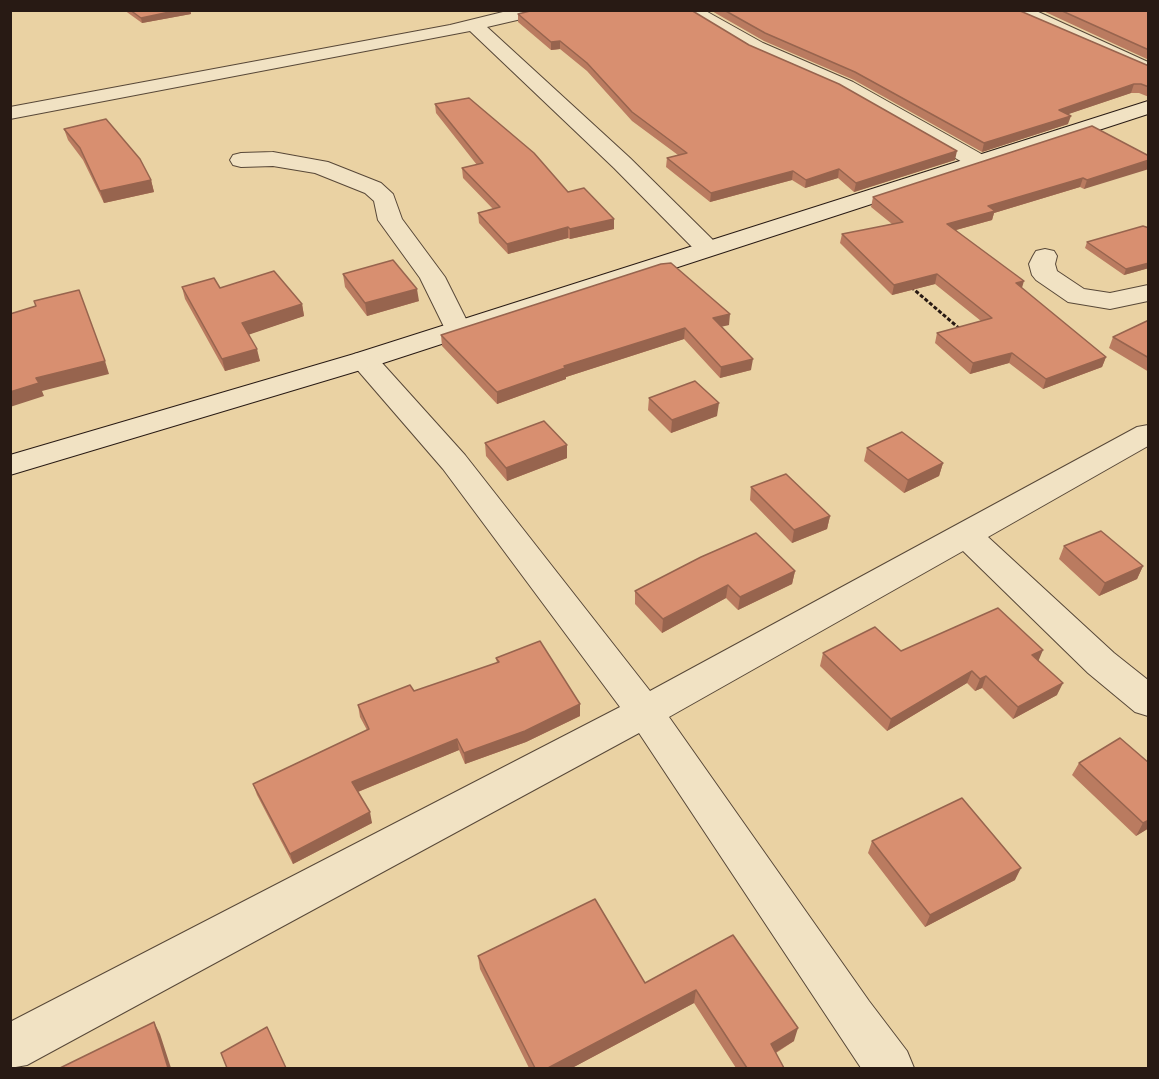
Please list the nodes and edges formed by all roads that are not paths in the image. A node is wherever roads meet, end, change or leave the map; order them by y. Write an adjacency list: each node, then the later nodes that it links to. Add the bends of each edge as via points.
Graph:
1 (537, 10): 4 (street)
2 (690, 10): 9 (street, via 748,43 846,86)
3 (1018, 10): 5 (street)
4 (474, 25): 7 (street); 10 (street, via 584,126)
5 (1149, 69)
6 (1149, 107): 9 (street)
7 (10, 113)
8 (241, 160): 13 (street, via 273,159 320,167 373,188 385,199 390,220 432,278)
9 (976, 161): 10 (street)
10 (707, 248): 13 (street)
11 (1045, 256): 12 (street, via 1045,275 1087,300 1110,301)
12 (1149, 293)
13 (458, 329): 14 (street)
14 (364, 360): 16 (street); 19 (street, via 454,462)
15 (1149, 434): 17 (street)
16 (10, 465)
17 (965, 534): 18 (street, via 1101,663); 19 (street)
18 (1149, 701)
19 (645, 712): 20 (street); 21 (street)
20 (10, 1048)
21 (890, 1068)

